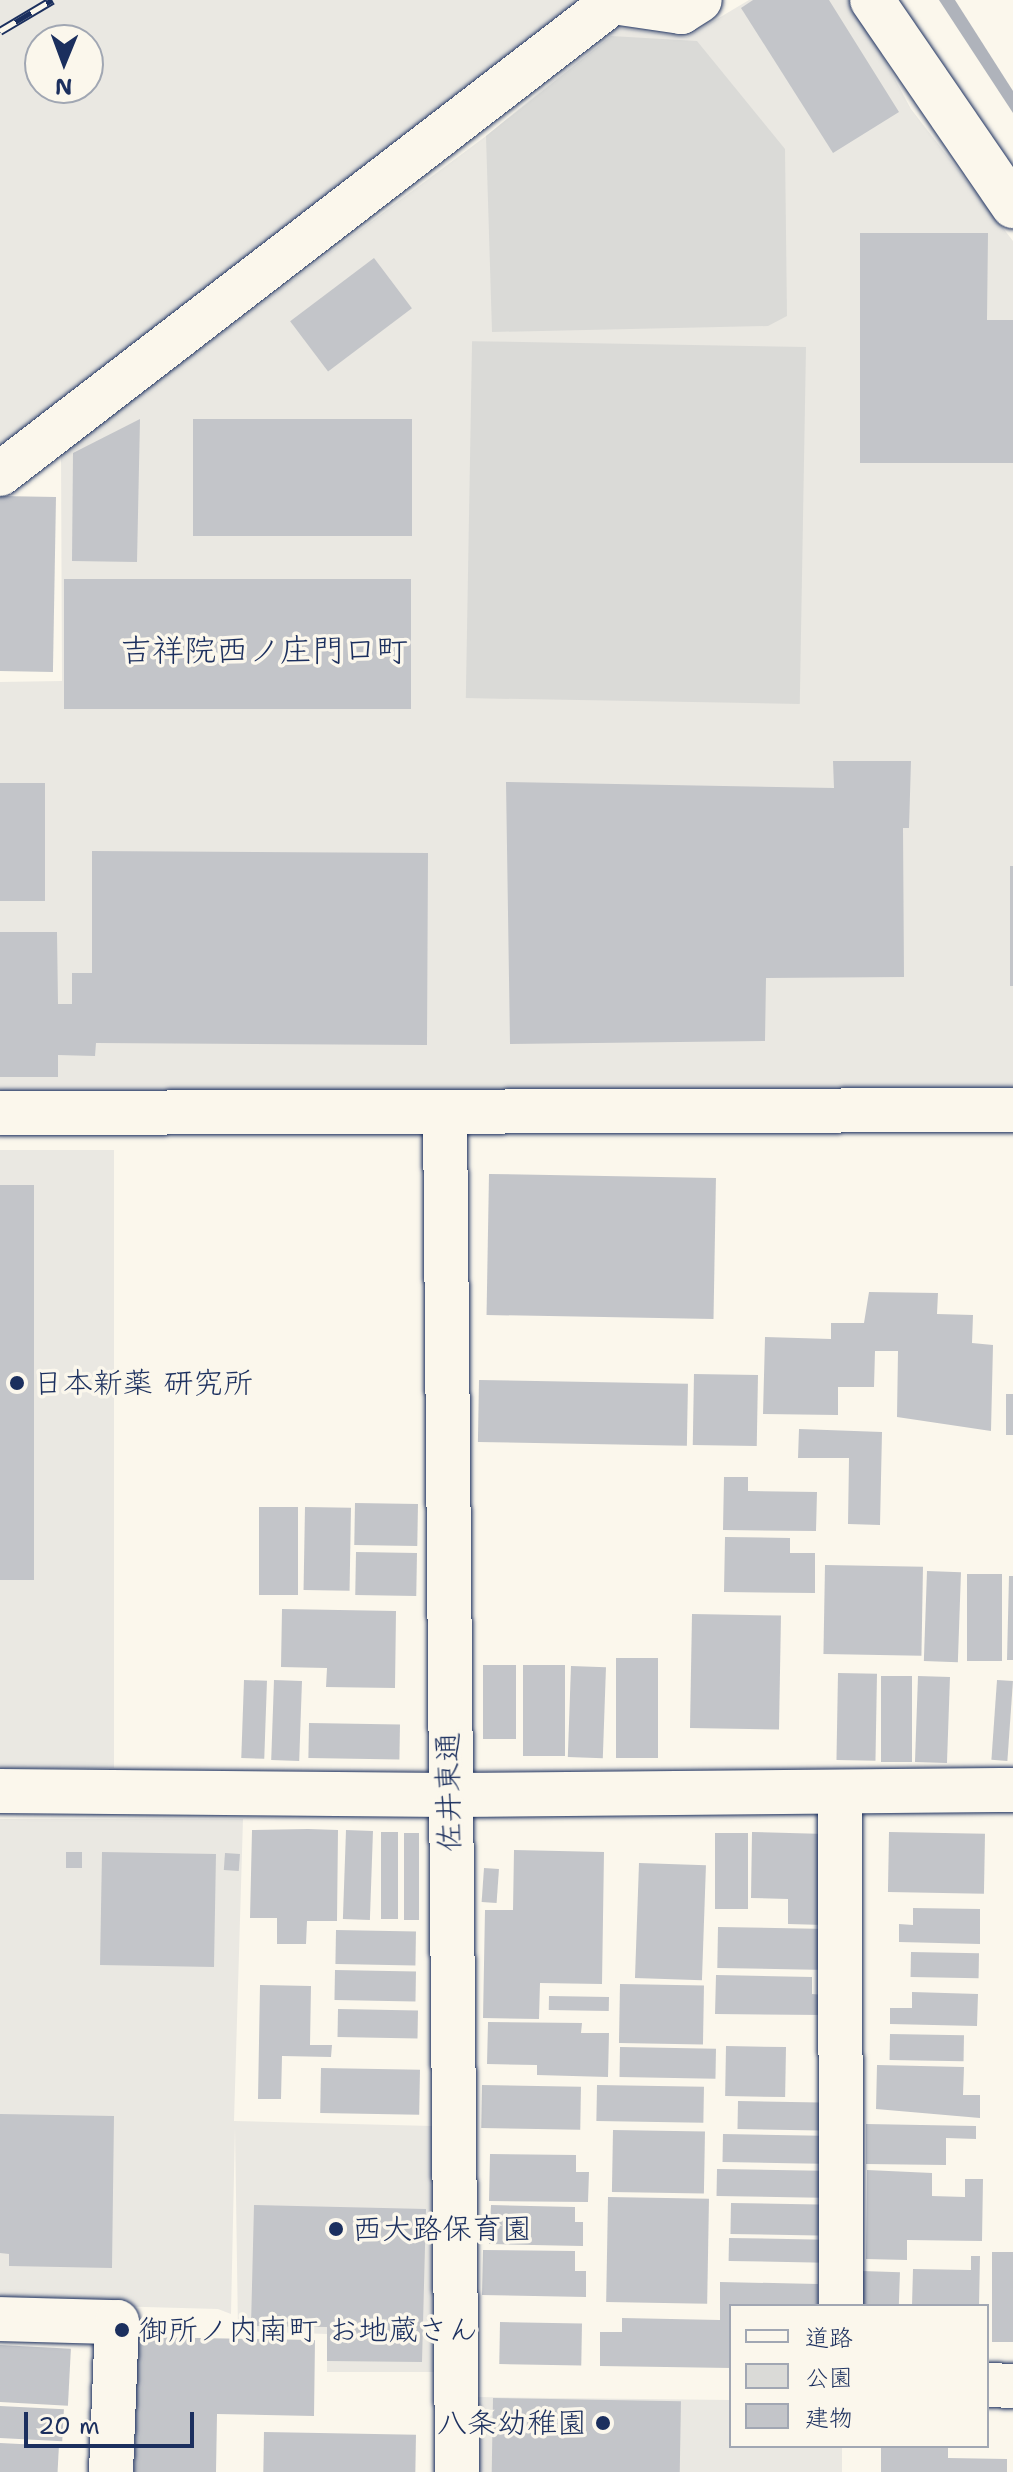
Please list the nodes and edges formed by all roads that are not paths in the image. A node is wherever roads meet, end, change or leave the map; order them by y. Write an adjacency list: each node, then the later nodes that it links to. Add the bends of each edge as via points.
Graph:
1 (700, 0): 4 (street, via 681,12 613,2)
2 (872, 0): 3 (street)
3 (1013, 206)
4 (0, 474)
5 (1013, 1110): 6 (street)
6 (445, 1112): 7 (street); 11 (street, 佐井東通)
7 (0, 1113)
8 (1013, 1790): 10 (street)
9 (0, 1791): 11 (street)
10 (840, 1792): 11 (street); 12 (street)
11 (448, 1795): 17 (street, 佐井東通)
12 (841, 2304)
13 (0, 2319): 16 (street, via 117,2322)
14 (989, 2385): 15 (street)
15 (1013, 2386)
16 (111, 2472)
17 (457, 2472)

